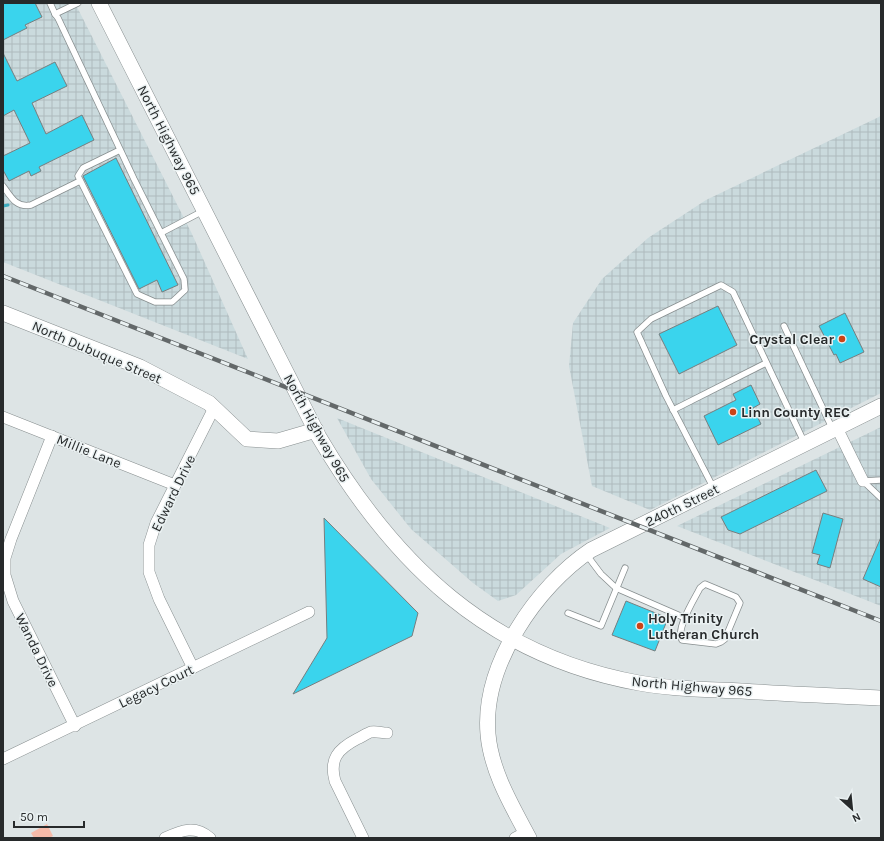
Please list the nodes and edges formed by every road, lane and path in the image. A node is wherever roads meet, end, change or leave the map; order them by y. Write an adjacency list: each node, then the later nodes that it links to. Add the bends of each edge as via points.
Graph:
1 (50, 3): 4 (lane)
2 (78, 3): 4 (lane)
3 (99, 3): 8 (street, North Highway 965)
4 (55, 14): 5 (lane)
5 (120, 150): 6 (lane, via 83,168 78,176); 9 (lane)
6 (80, 181): 7 (lane, via 31,205 23,206 18,204); 9 (lane, via 135,291 155,302 163,303 172,302 185,290 184,279)
7 (3, 186)
8 (204, 210): 9 (lane); 18 (street, North Highway 965)
9 (161, 233)
10 (3, 314): 14 (street, North Dubuque Street, via 140,367)
11 (784, 326): 17 (lane)
12 (766, 363): 15 (lane); 15 (lane, via 733,292 721,285 651,319 638,332); 20 (lane)
13 (881, 406): 17 (street, 240th Street)
14 (214, 408): 18 (street, North Dubuque Street, via 247,439 278,441); 23 (street, Edward Drive)
15 (673, 410): 24 (lane)
16 (3, 417): 19 (street, Millie Lane)
17 (835, 429): 20 (street, 240th Street); 22 (street)
18 (316, 430): 32 (street, North Highway 965, via 356,495 408,559 452,599)
19 (52, 436): 23 (street, Millie Lane); 35 (street, Wanda Drive, via 11,539 5,558 5,575 13,601)
20 (805, 444): 24 (street, 240th Street)
21 (881, 480): 22 (lane)
22 (863, 481): 25 (lane)
23 (175, 485): 33 (street, Edward Drive, via 156,523 149,545 149,572 159,599)
24 (714, 489): 26 (street, 240th Street)
25 (881, 498)
26 (586, 554): 28 (lane); 32 (street, 240th Street, via 549,585)
27 (625, 568): 28 (lane)
28 (616, 588): 30 (lane, via 601,626); 31 (lane)
29 (309, 612): 33 (street, Legacy Court)
30 (568, 613)
31 (685, 618): 31 (lane, via 680,628 682,640 716,644 725,639 740,603 739,599 705,584 700,588)
32 (513, 639): 34 (street, North Highway 965, via 558,660 595,673 640,682 700,689); 38 (street, 240th Street, via 491,693 488,733 494,762)
33 (193, 668): 35 (street, Legacy Court)
34 (881, 698)
35 (75, 726): 37 (street, Legacy Court)
36 (387, 733): 41 (street, via 372,732 344,746 333,762 332,772 335,781)
37 (3, 760)
38 (524, 836)
39 (166, 838): 40 (street, via 182,830 194,830)
40 (210, 838)
41 (362, 838)

